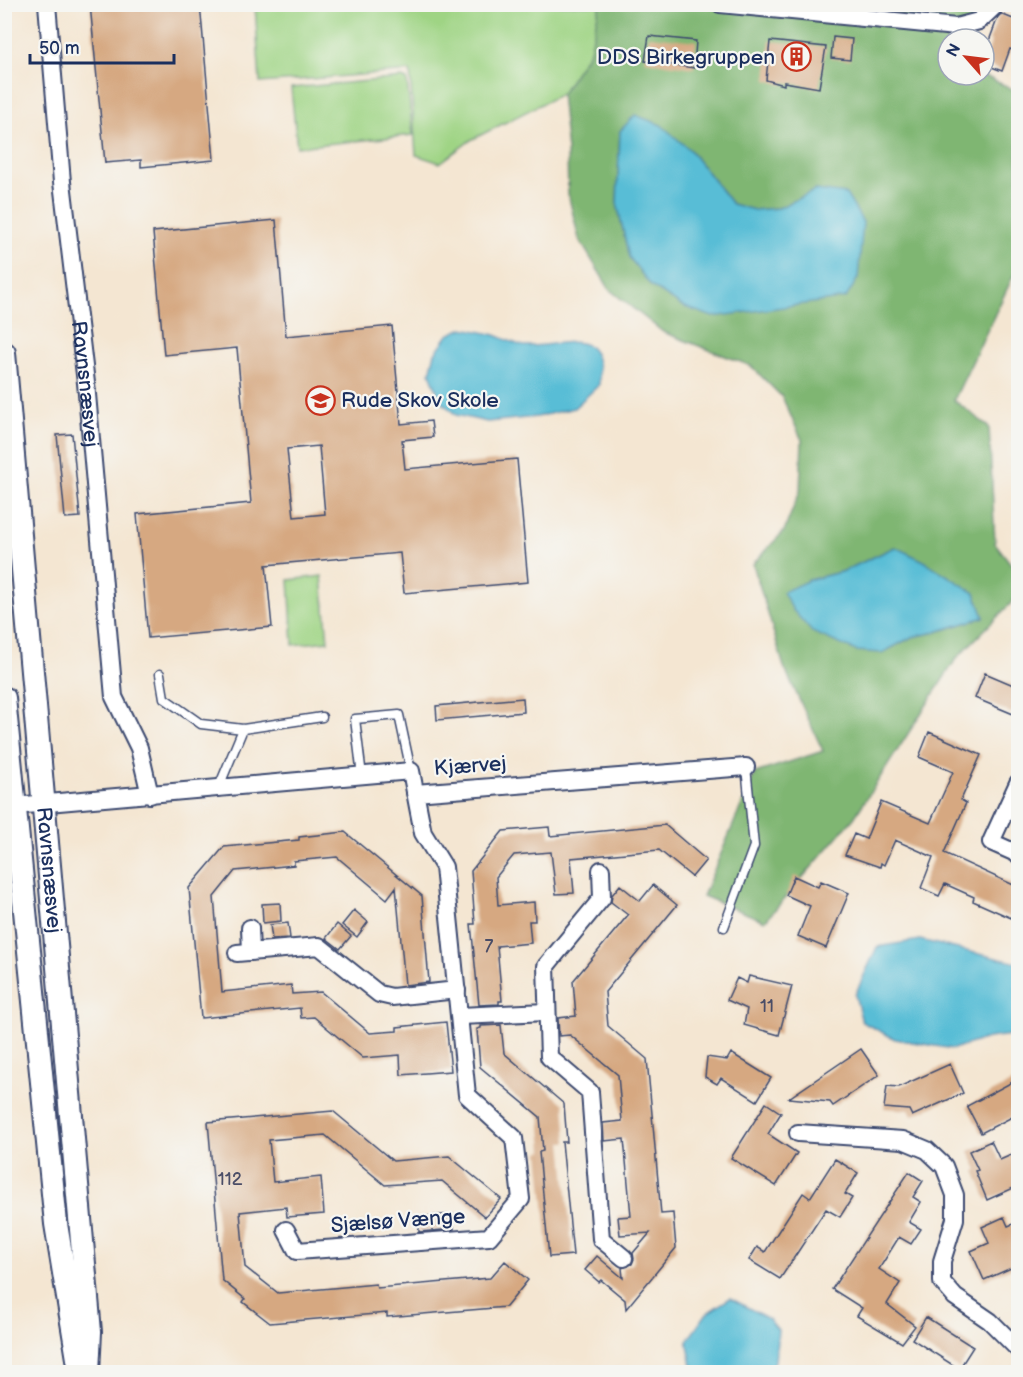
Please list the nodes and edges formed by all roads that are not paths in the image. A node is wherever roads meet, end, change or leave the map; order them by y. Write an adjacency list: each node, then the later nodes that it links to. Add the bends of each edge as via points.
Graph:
1 (47, 4): 15 (street, Ravnsnæsvej, via 114,697 139,748)
2 (720, 4): 3 (street, via 956,27 979,21)
3 (997, 4)
4 (5, 363): 16 (main road, Ravnsnæsvej)
5 (160, 674): 8 (lane, via 164,698 201,724)
6 (4, 698): 17 (main road, Ravnsnæsvej)
7 (322, 717): 8 (lane)
8 (243, 729): 13 (lane)
9 (746, 767): 14 (street, Kjærvej); 20 (lane, Kjærvej, via 754,846)
10 (411, 771): 11 (street, Kjærvej); 11 (lane, via 399,715 355,719); 14 (street, Kjærvej)
11 (362, 776): 13 (street, Kjærvej)
12 (1018, 783): 18 (street, via 992,842)
13 (218, 789): 15 (street, Kjærvej)
14 (415, 793): 22 (street, Sjælsø Vænge, via 423,833 444,867)
15 (150, 795): 16 (street, Kjærvej)
16 (45, 804): 17 (street, Kjærvej); 30 (main road, Ravnsnæsvej, via 90,1332)
17 (15, 806): 29 (main road, Ravnsnæsvej, via 56,1224)
18 (1018, 854)
19 (601, 870): 23 (street, via 602,898 546,966)
20 (724, 927)
21 (250, 928): 22 (street, via 244,952 319,946 379,994 392,997)
22 (457, 990): 24 (street, Sjælsø Vænge)
23 (547, 1012): 24 (street); 27 (street, via 549,1057 590,1092 602,1239)
24 (460, 1016): 26 (street, Sjælsø Vænge, via 467,1095 514,1138 521,1199 489,1237 297,1251)
25 (798, 1133): 28 (street, via 903,1140 927,1150 944,1166 955,1195 955,1219 942,1261 942,1282)
26 (286, 1230)
27 (624, 1258)
28 (1018, 1349)
29 (81, 1372)
30 (88, 1372)

